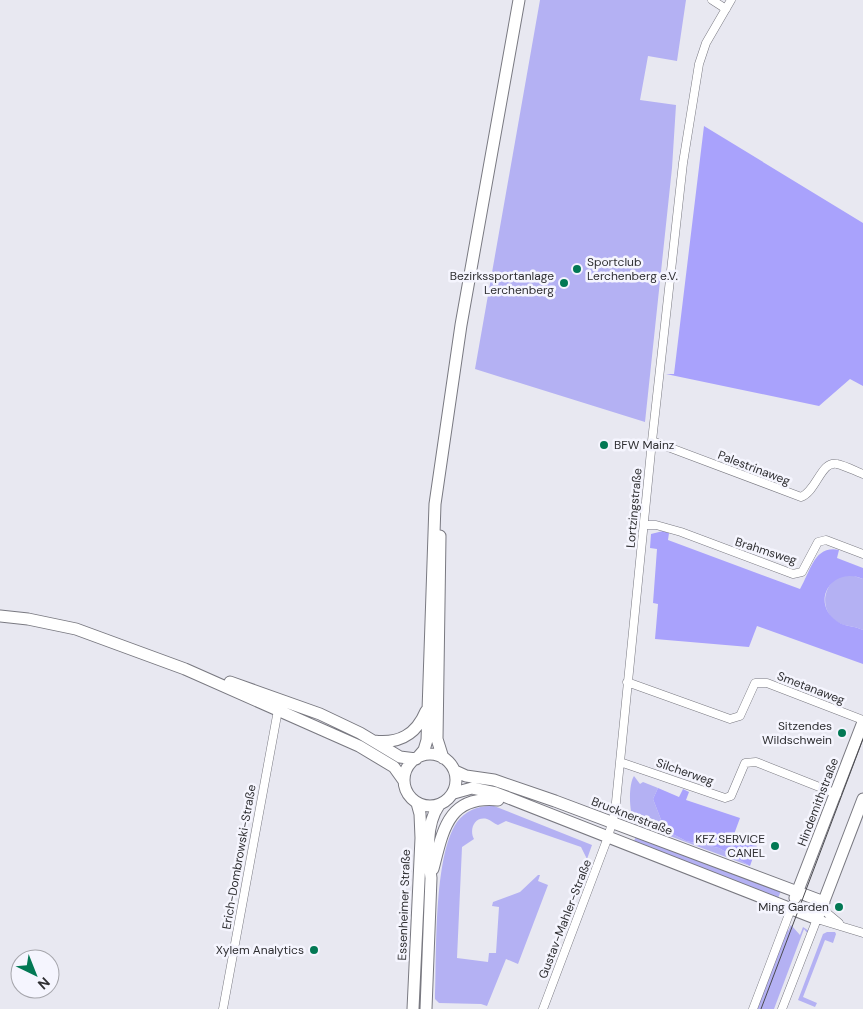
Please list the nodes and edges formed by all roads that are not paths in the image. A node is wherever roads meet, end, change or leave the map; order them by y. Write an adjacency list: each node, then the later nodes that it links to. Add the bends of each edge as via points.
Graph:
1 (519, 0): 6 (main road, via 461,324)
2 (712, 0): 4 (street)
3 (731, 0): 4 (street, Lortzingstraße)
4 (726, 9): 5 (street, Lortzingstraße, via 702,53 694,92)
5 (652, 441): 7 (street, Palestrinaweg, via 801,497 812,491 829,464 835,463); 8 (street, Lortzingstraße)
6 (442, 454): 13 (main road, via 432,549); 18 (main road, via 437,739)
7 (863, 474)
8 (644, 525): 9 (street, Brahmsweg, via 656,524 681,532 793,574 802,572 818,542 826,540); 12 (street, Lortzingstraße)
9 (863, 554)
10 (0, 616): 11 (main road, via 76,629)
11 (185, 669): 14 (main road); 16 (main road, via 253,688 320,714)
12 (627, 682): 15 (street, Smetanaweg, via 730,719 740,716 755,683 767,683); 19 (street, Lortzingstraße)
13 (429, 705): 16 (main road, via 419,725 409,735 391,742); 17 (main road, via 426,745)
14 (278, 710): 21 (main road, via 376,755 394,767); 37 (street, Erich-Dombrowski-Straße)
15 (863, 721): 23 (main road, Hindemithstraße)
16 (372, 741): 17 (main road, via 400,757)
17 (417, 758): 18 (main road, via 433,754); 21 (main road, via 407,768)
18 (444, 758): 20 (main road)
19 (620, 762): 23 (street, Silcherweg, via 725,798 731,796 745,763 756,762); 28 (street, Lortzingstraße)
20 (455, 771): 22 (main road); 28 (main road, Brucknerstraße, via 494,780)
21 (404, 781): 25 (main road, via 407,793)
22 (454, 793): 26 (main road); 27 (main road, via 472,788)
23 (837, 794): 31 (main road, Hindemithstraße)
24 (863, 799): 32 (main road)
25 (417, 803): 26 (main road, via 428,807); 38 (main road, Essenheimer Straße, via 421,830)
26 (439, 805): 30 (main road, Essenheimer Straße, via 431,823)
27 (526, 806): 29 (main road); 30 (main road, via 482,798 456,810 442,832)
28 (612, 824): 29 (street, Lortzingstraße); 31 (main road, Brucknerstraße)
29 (608, 837): 33 (main road); 40 (street, Gustav-Mahler-Straße)
30 (431, 878): 39 (main road, Essenheimer Straße)
31 (797, 892): 32 (main road); 33 (main road, Hindemithstraße)
32 (824, 902): 34 (main road); 35 (street, via 827,913)
33 (791, 909): 34 (main road); 41 (street, Hindemithstraße)
34 (823, 921): 35 (street); 42 (street, via 812,931)
35 (843, 926): 36 (street)
36 (863, 933)
37 (223, 1009)
38 (413, 1009)
39 (426, 1009)
40 (543, 1009)
41 (753, 1009)
42 (782, 1009)

